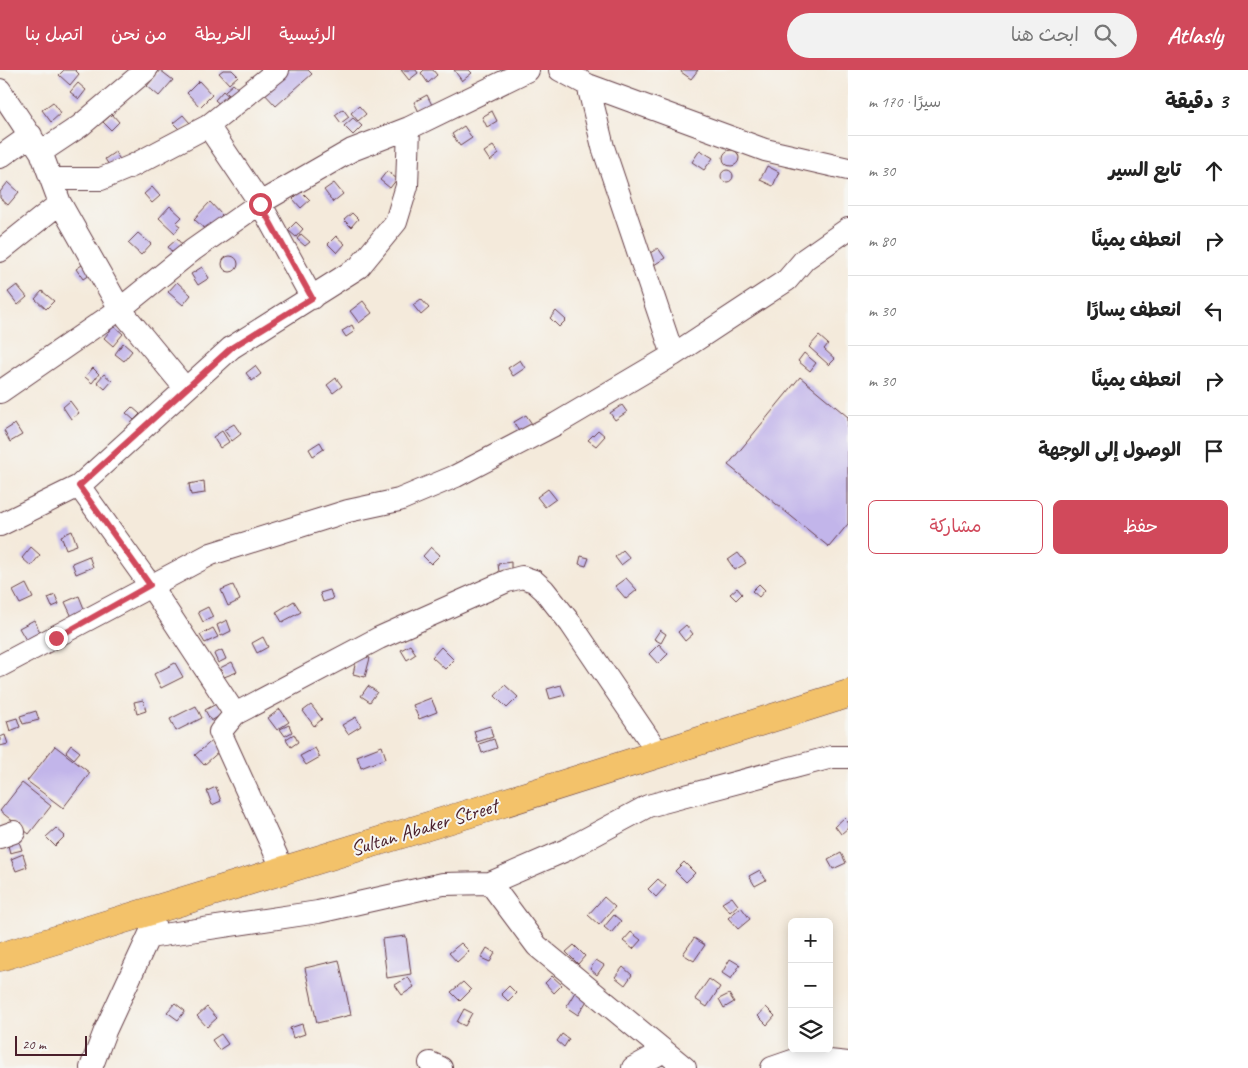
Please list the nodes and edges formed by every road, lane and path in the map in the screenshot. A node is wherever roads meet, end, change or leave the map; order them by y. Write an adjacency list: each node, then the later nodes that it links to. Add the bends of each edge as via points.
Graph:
1 (146, 70): 9 (street, via 80,126)
2 (278, 70): 7 (street)
3 (528, 70): 8 (street)
4 (560, 70): 5 (street)
5 (588, 85): 11 (street, via 765,150); 19 (street, via 603,147)
6 (0, 90): 9 (street)
7 (208, 126): 12 (street, via 132,166 101,178); 14 (street)
8 (409, 128): 14 (street, via 352,150); 17 (street, via 407,186 396,222 359,267)
9 (36, 144): 10 (street); 12 (street)
10 (0, 157)
11 (848, 169)
12 (51, 179): 13 (street)
13 (60, 204): 16 (street); 18 (street)
14 (260, 204): 17 (street); 18 (street, via 193,250)
15 (848, 229): 19 (street, via 805,259 787,280)
16 (0, 251)
17 (312, 298): 20 (street, via 231,348)
18 (120, 309): 20 (street); 21 (street)
19 (673, 355): 24 (street, via 556,424 456,476 399,500 348,511 210,554)
20 (185, 388): 22 (street)
21 (0, 392)
22 (79, 486): 23 (street); 24 (street)
23 (0, 525)
24 (150, 585): 25 (street); 27 (street)
25 (0, 666)
26 (848, 694): 28 (highway, Sultan Abaker Street)
27 (235, 714): 28 (street, via 379,638 522,577 534,581 544,590 566,617); 30 (street, via 220,732)
28 (659, 754): 30 (highway, Sultan Abaker Street)
29 (848, 757): 31 (street, via 832,757 648,806 566,850)
30 (283, 870): 32 (highway, Sultan Abaker Street)
31 (490, 883): 33 (street, via 443,884 318,912); 35 (street, via 538,946)
32 (162, 908): 33 (street); 34 (highway, Sultan Abaker Street)
33 (149, 937): 37 (street)
34 (0, 957)
35 (664, 1051): 38 (street); 39 (street)
36 (848, 1063): 40 (street, via 801,1058)
37 (91, 1068)
38 (633, 1068)
39 (685, 1068)
40 (772, 1068)

